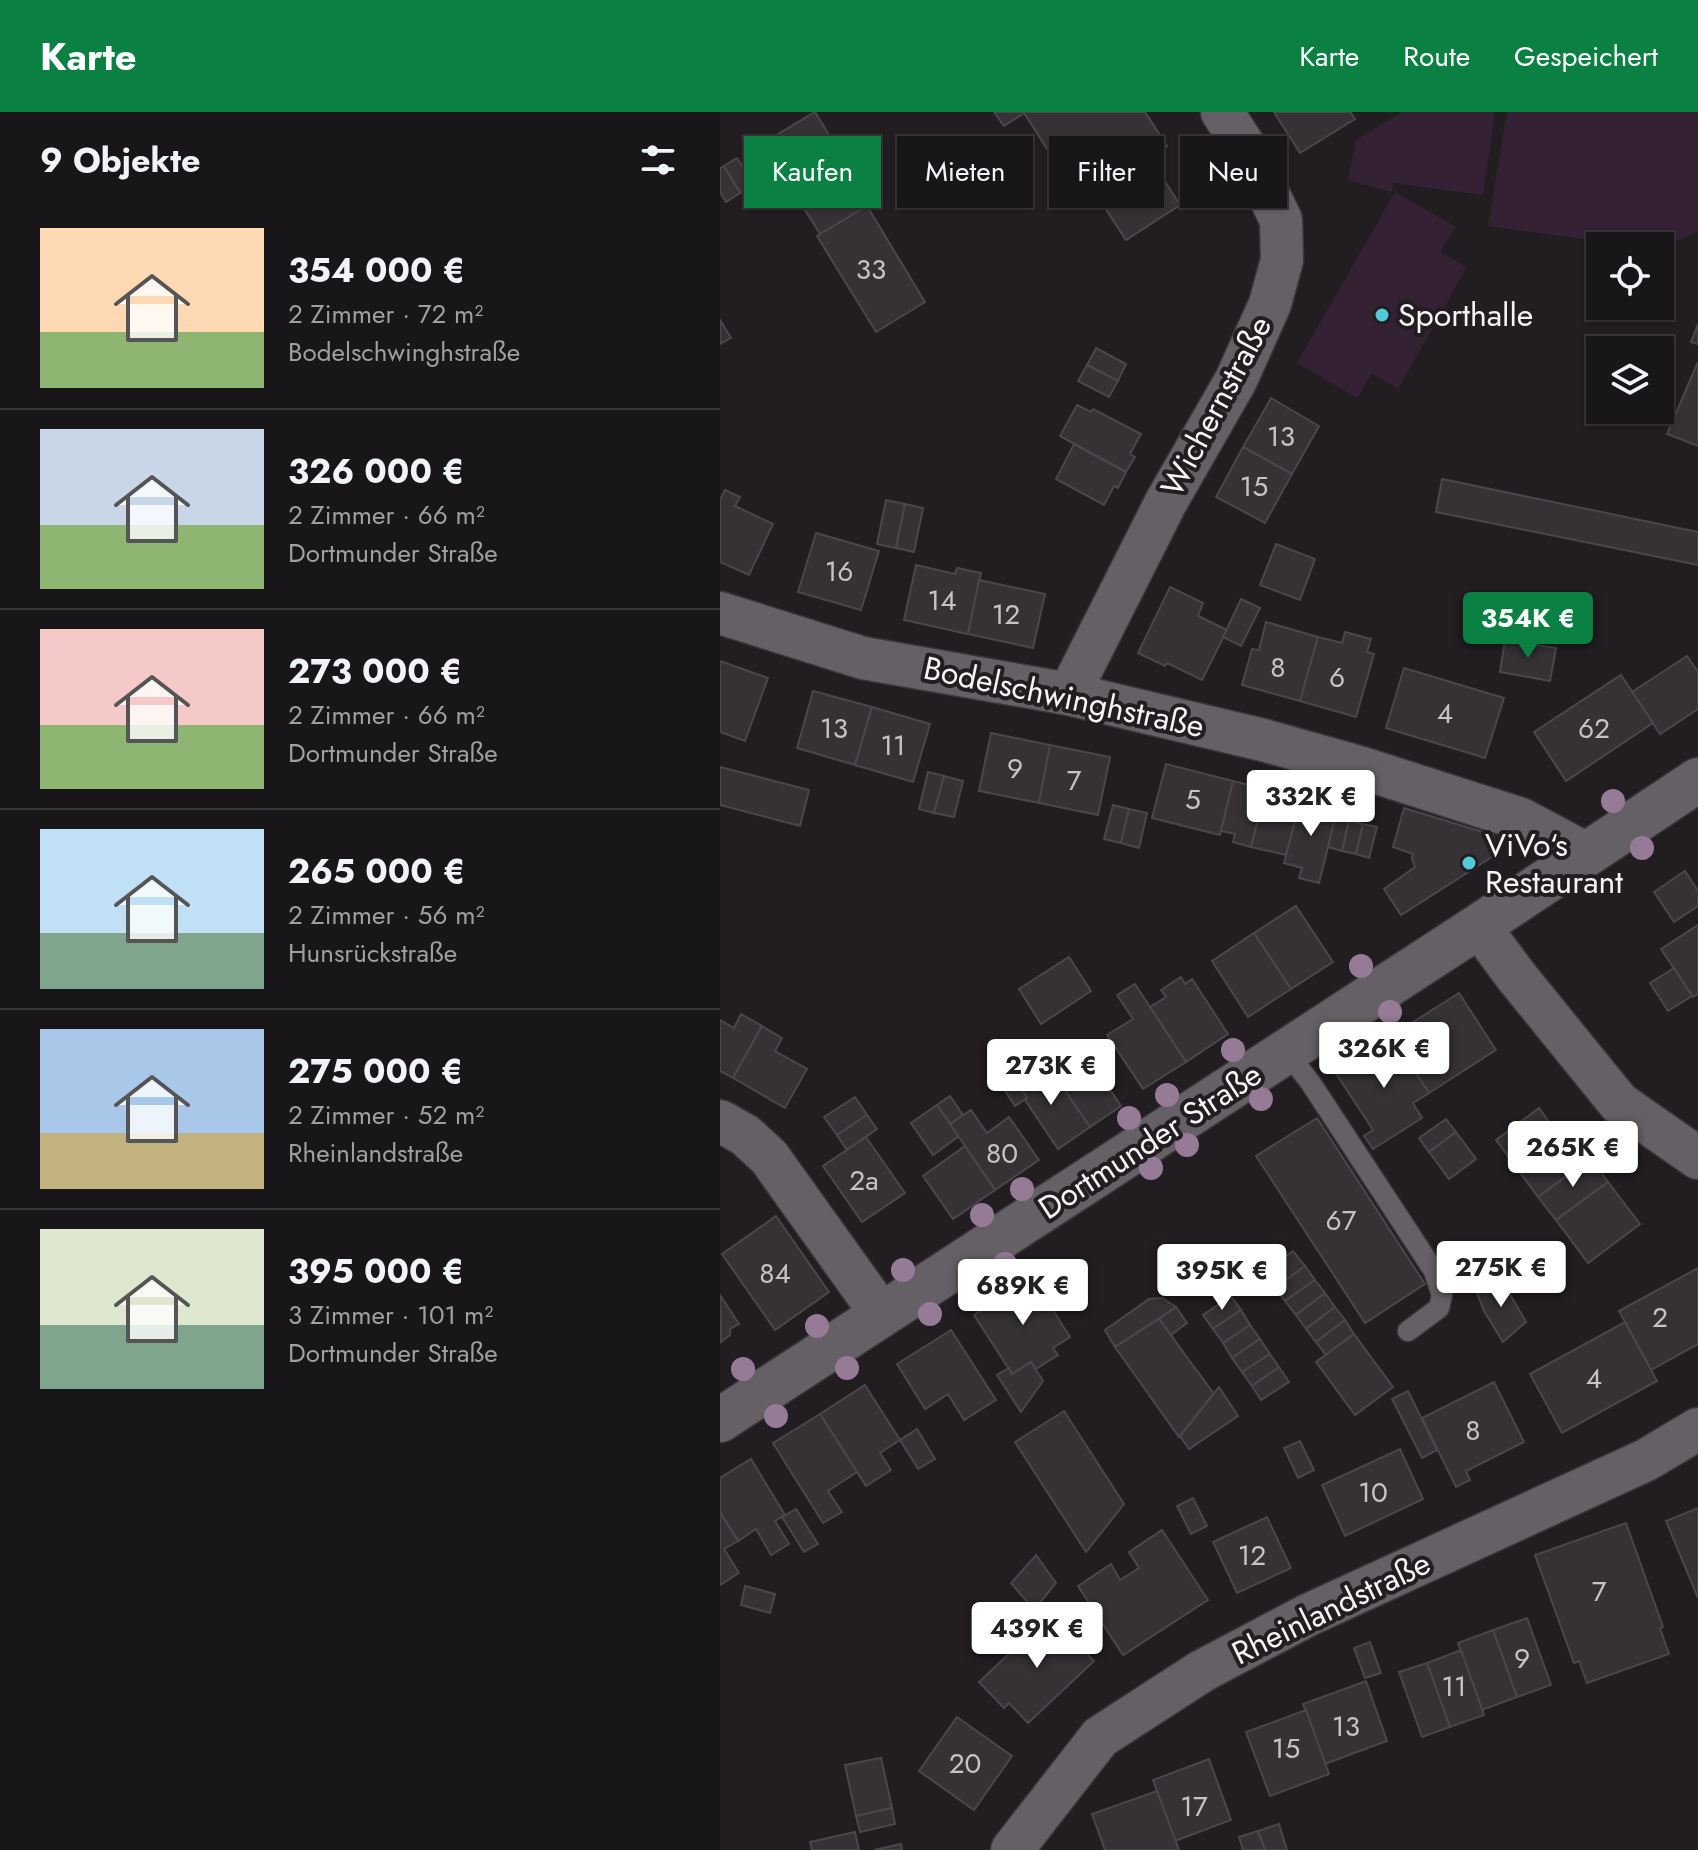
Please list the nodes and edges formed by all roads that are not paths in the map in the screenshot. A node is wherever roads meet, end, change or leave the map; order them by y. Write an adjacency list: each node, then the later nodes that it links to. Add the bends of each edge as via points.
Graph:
1 (1222, 112): 3 (street, Wichernstraße, via 1281,220 1282,260 1270,304 1236,380 1166,502)
2 (720, 613): 3 (street, Bodelschwinghstraße, via 863,658)
3 (1069, 694): 5 (street, Bodelschwinghstraße, via 1362,768 1521,819)
4 (1698, 780): 5 (street, Dortmunder Straße)
5 (1585, 853): 6 (street, Dortmunder Straße)
6 (1479, 926): 7 (street, Dortmunder Straße); 9 (street, via 1619,1103)
7 (1286, 1051): 10 (street, Dortmunder Straße); 11 (lane, via 1434,1271 1442,1295 1439,1308)
8 (720, 1121): 10 (street, via 769,1157)
9 (1698, 1158)
10 (882, 1315): 12 (street, Dortmunder Straße)
11 (1408, 1331)
12 (720, 1420)
13 (1698, 1429): 14 (street, Rheinlandstraße, via 1646,1460 1308,1615 1202,1671 1100,1737)
14 (1012, 1850)

